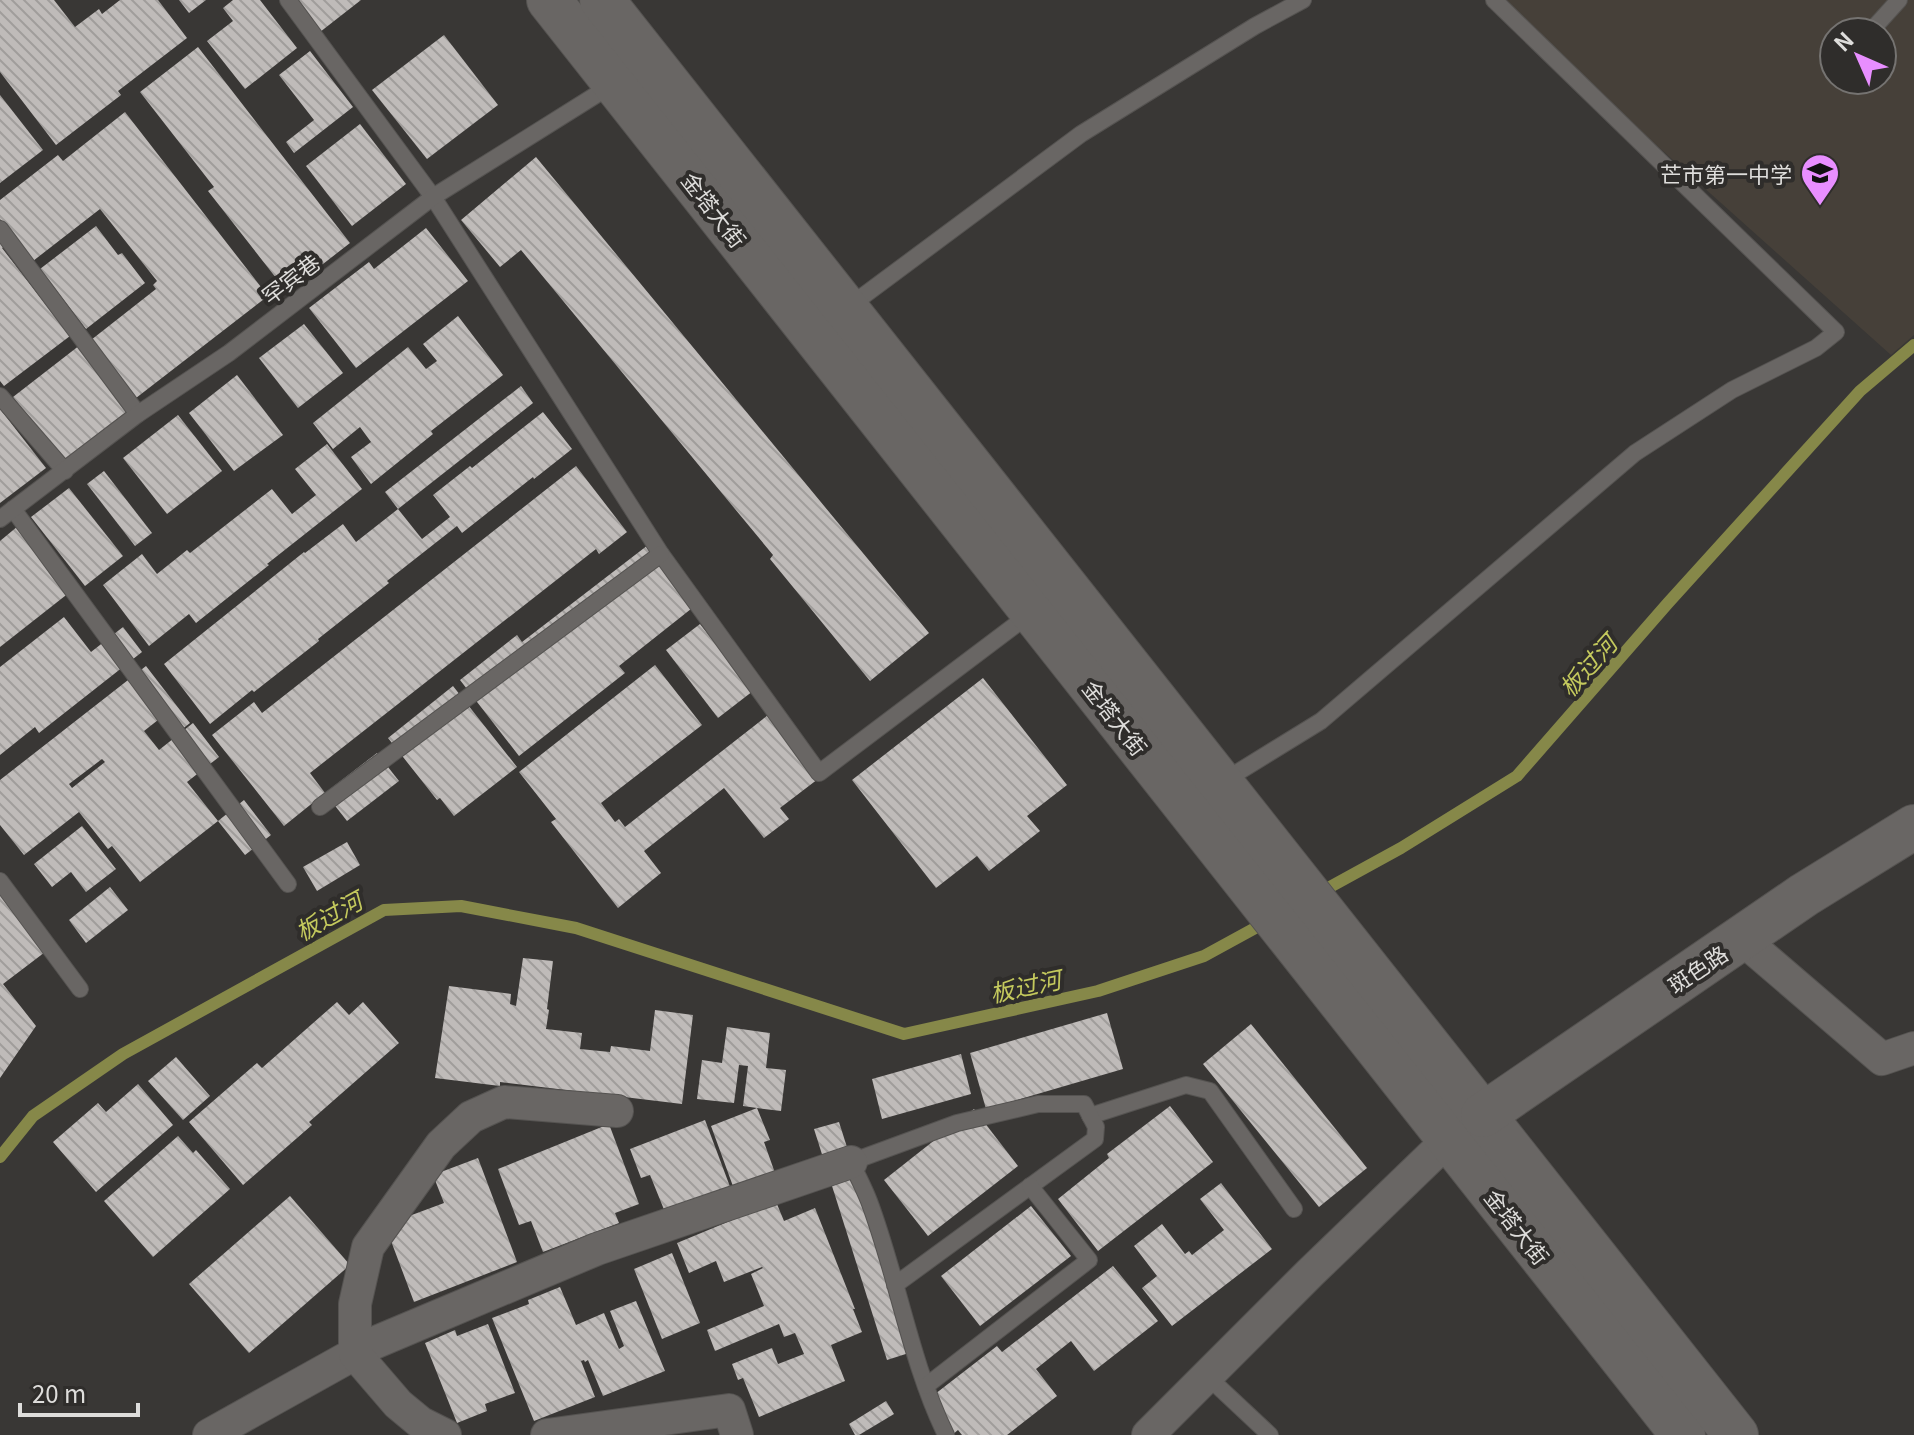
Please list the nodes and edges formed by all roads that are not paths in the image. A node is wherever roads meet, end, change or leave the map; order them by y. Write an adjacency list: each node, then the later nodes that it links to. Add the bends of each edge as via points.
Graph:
1 (288, 0): 9 (lane)
2 (549, 0): 8 (main road, 金塔大街)
3 (602, 0): 11 (main road, 金塔大街)
4 (1303, 0): 11 (lane, via 1081,134)
5 (1494, 0): 18 (lane, via 1836,332 1635,453 1321,721)
6 (1899, 0): 7 (lane)
7 (1884, 16)
8 (615, 83): 9 (lane, 罕宾巷); 17 (main road, 金塔大街)
9 (433, 197): 13 (lane, 罕宾巷, via 229,353); 16 (lane)
10 (0, 229): 13 (lane)
11 (846, 309): 18 (main road, 金塔大街)
12 (0, 396): 14 (lane)
13 (138, 414): 14 (lane, 罕宾巷)
14 (65, 471): 15 (lane, 罕宾巷)
15 (6, 514): 23 (lane)
16 (661, 554): 17 (lane, via 819,773); 19 (lane)
17 (1033, 612): 21 (main road, 金塔大街)
18 (1221, 783): 21 (main road, 金塔大街)
19 (320, 807)
20 (1914, 827): 24 (main road, 斑色路)
21 (1231, 829): 29 (main road, 金塔大街)
22 (0, 881): 25 (lane)
23 (288, 884)
24 (1741, 938): 26 (street, via 1882,1059); 29 (main road, 斑色路)
25 (80, 989)
26 (1914, 1048)
27 (617, 1111): 34 (street, via 504,1102 471,1117 441,1145 368,1247 355,1304)
28 (1090, 1116): 30 (lane, via 1084,1104 1038,1104 957,1123); 31 (lane, via 1095,1139); 32 (lane, via 1186,1085 1210,1091)
29 (1466, 1127): 35 (street); 44 (main road, 金塔大街); 45 (main road, 金塔大街)
30 (851, 1162): 33 (lane, via 869,1200); 34 (street, via 597,1249)
31 (1030, 1186): 33 (lane); 36 (lane, via 1089,1260)
32 (1294, 1209)
33 (895, 1285): 36 (lane)
34 (355, 1354): 37 (street); 38 (street, via 398,1404)
35 (1207, 1376): 42 (street); 43 (lane)
36 (926, 1386): 41 (lane)
37 (209, 1435)
38 (445, 1435)
39 (547, 1435): 40 (street, via 729,1410)
40 (737, 1435)
41 (946, 1435)
42 (1148, 1435)
43 (1270, 1435)
44 (1683, 1435)
45 (1736, 1435)

